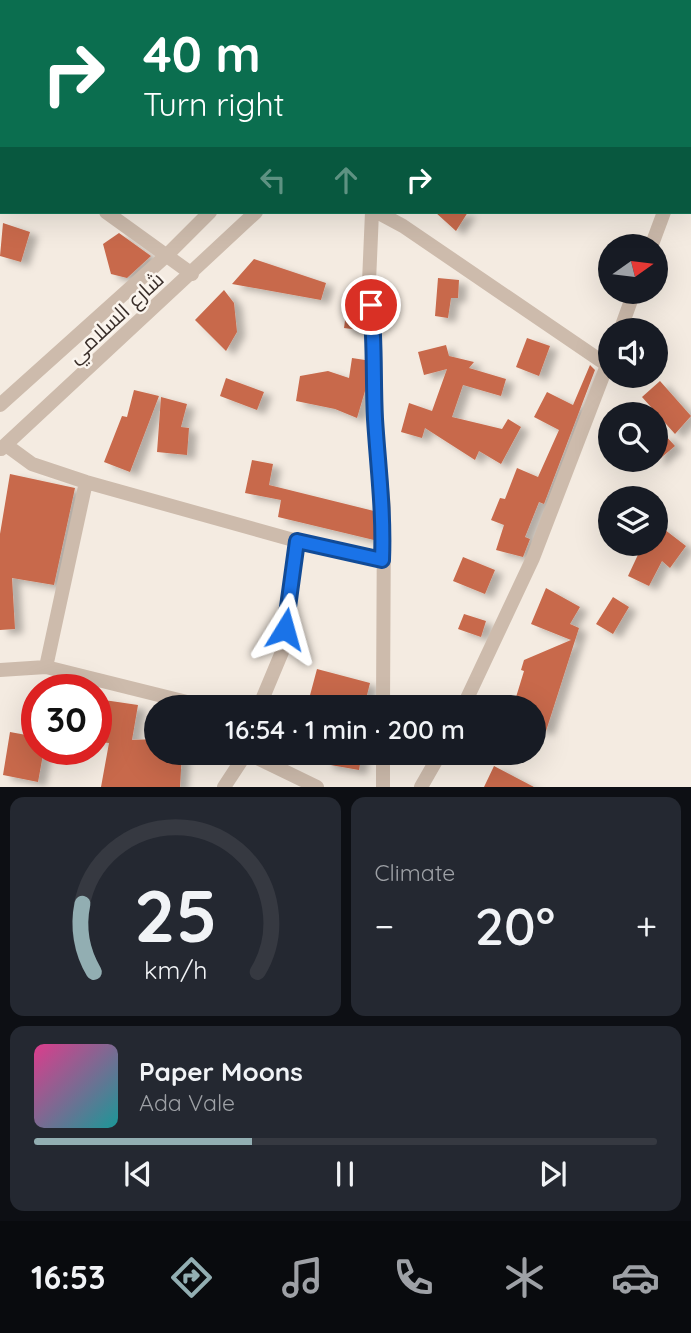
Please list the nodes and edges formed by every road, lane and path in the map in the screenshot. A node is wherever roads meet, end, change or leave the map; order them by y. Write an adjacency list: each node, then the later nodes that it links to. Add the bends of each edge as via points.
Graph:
1 (109, 214): 8 (street)
2 (208, 214): 8 (street, شارع السلامي)
3 (254, 214): 9 (street, شارع السلامي)
4 (375, 214): 16 (street, via 369,282 384,508)
5 (379, 214): 10 (street)
6 (663, 214): 7 (street)
7 (656, 234)
8 (167, 255): 9 (street); 12 (street, شارع السلامي)
9 (192, 274): 13 (street, شارع السلامي)
10 (598, 353)
11 (598, 388): 22 (street, via 533,558)
12 (0, 405)
13 (3, 448): 14 (street, via 32,464)
14 (86, 482): 15 (street); 17 (street)
15 (297, 541): 16 (street); 20 (street, via 282,652)
16 (382, 560): 21 (street)
17 (46, 667): 18 (street); 19 (street)
18 (0, 670)
19 (159, 695)
20 (264, 695)
21 (383, 695)
22 (469, 695)
23 (239, 765): 27 (street)
24 (272, 765): 28 (street)
25 (383, 765): 29 (street)
26 (434, 765): 30 (street)
27 (224, 787)
28 (317, 787)
29 (383, 787)
30 (421, 787)

